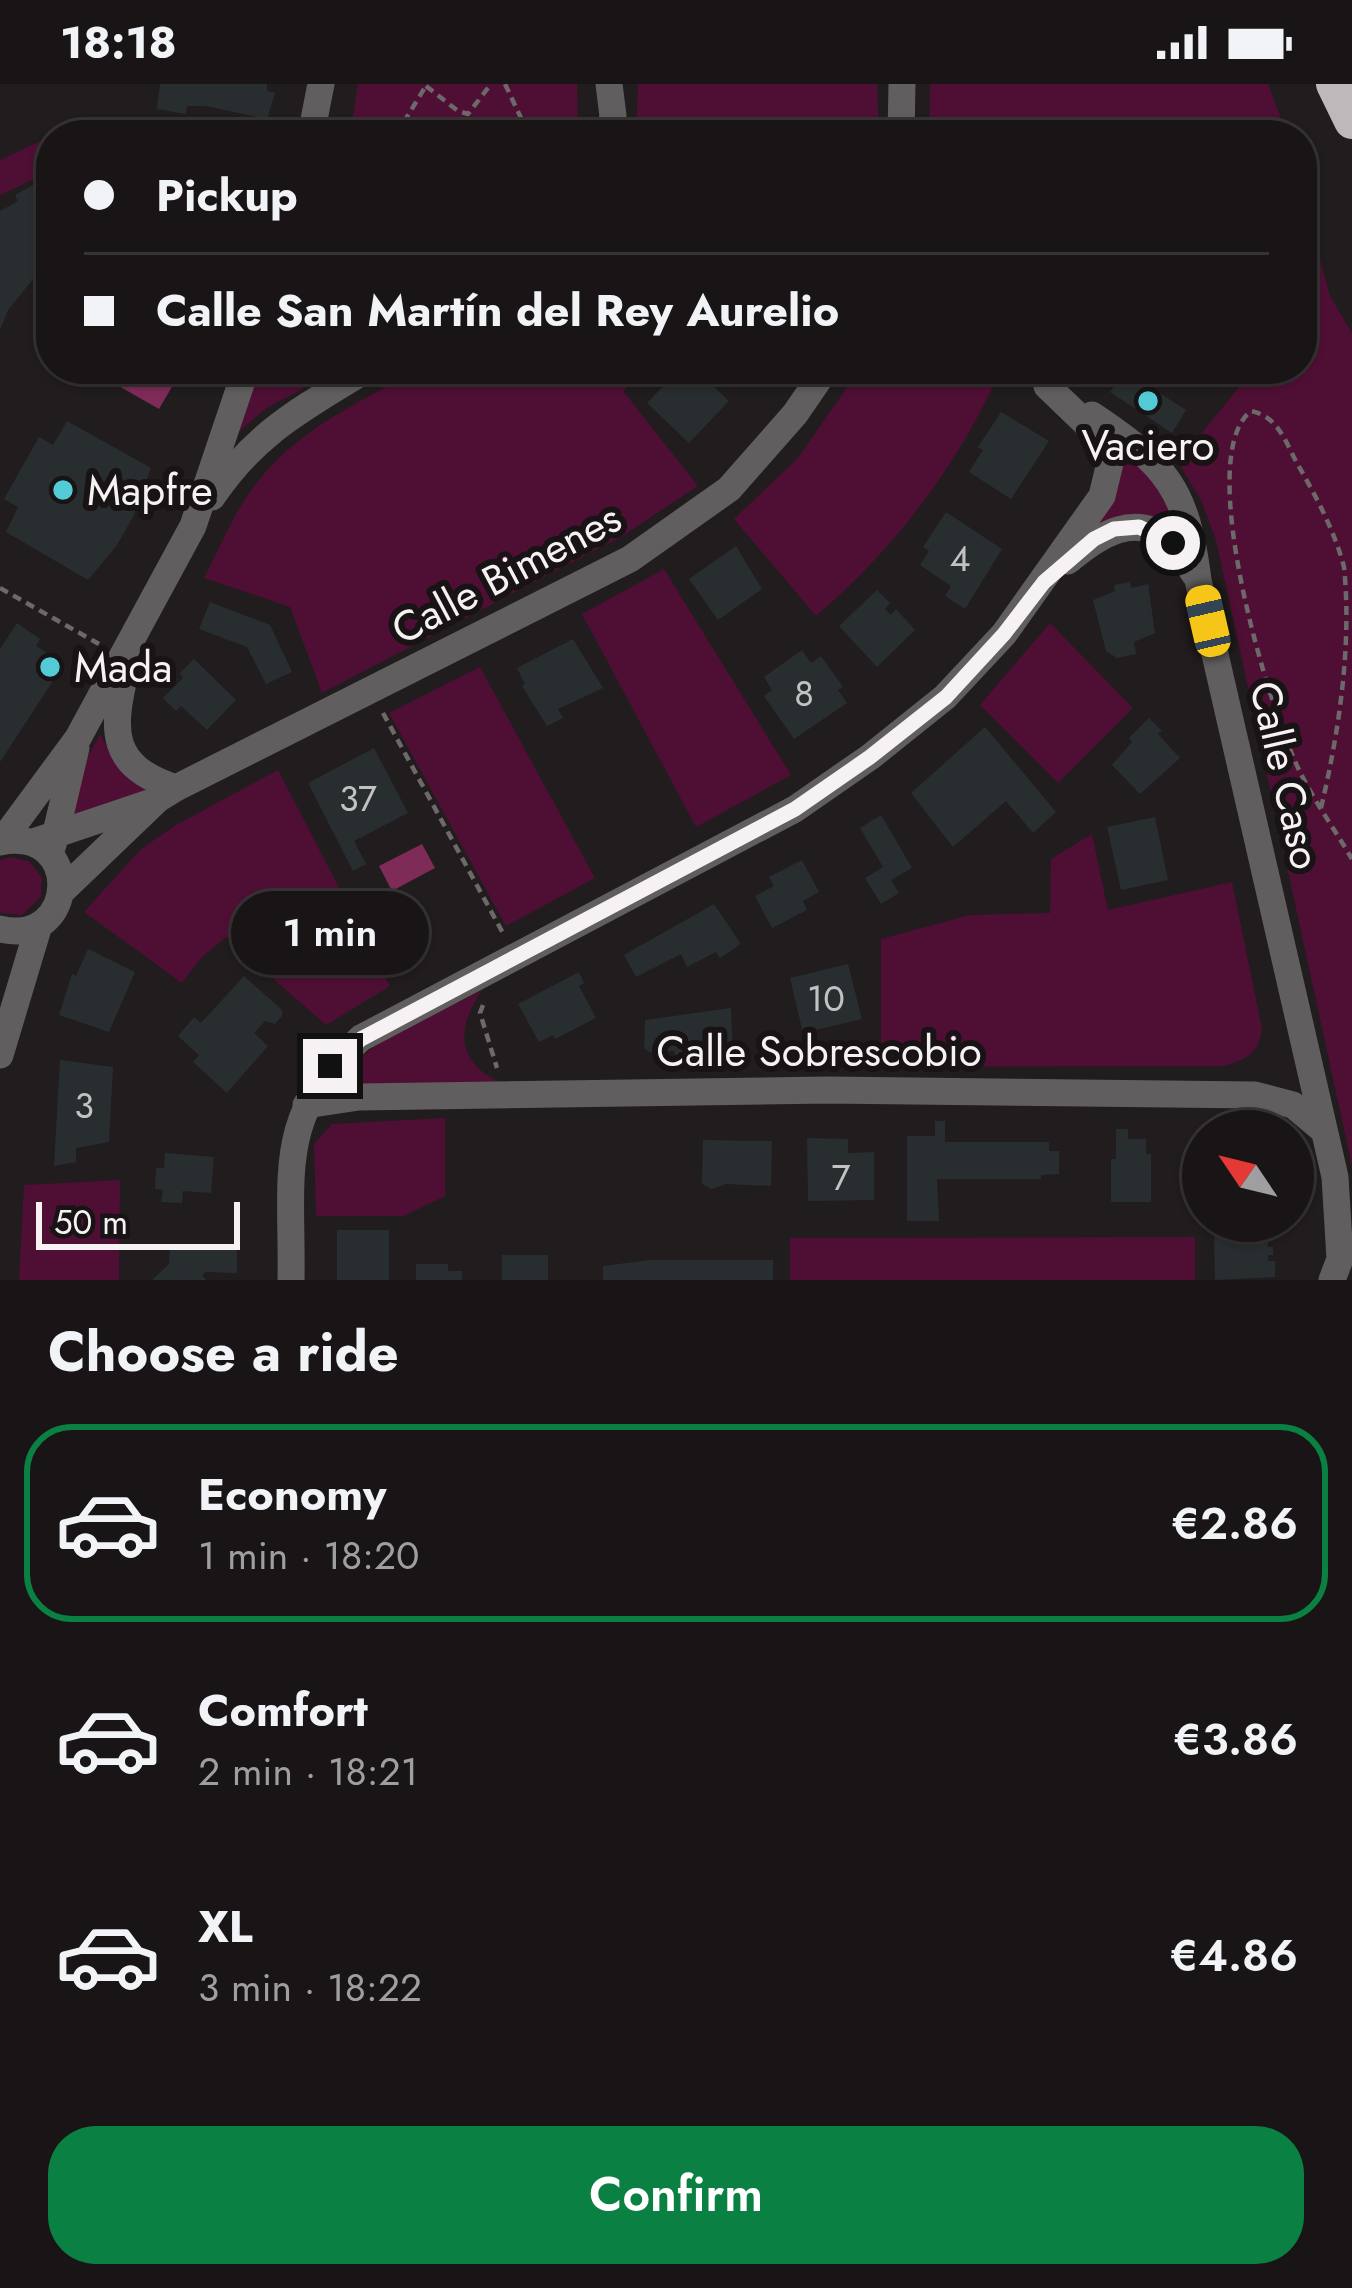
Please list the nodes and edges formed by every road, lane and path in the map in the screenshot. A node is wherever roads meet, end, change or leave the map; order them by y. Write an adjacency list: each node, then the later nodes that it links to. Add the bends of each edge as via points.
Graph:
1 (321, 84): 8 (street)
2 (491, 84): 7 (path, via 468,114)
3 (505, 84): 10 (path)
4 (609, 84): 11 (street)
5 (902, 84): 12 (street)
6 (1334, 84): 13 (highway)
7 (427, 85): 9 (path)
8 (314, 120)
9 (405, 120)
10 (522, 120)
11 (612, 120)
12 (901, 120)
13 (1352, 122)
14 (241, 384): 19 (street)
15 (342, 384): 19 (street, via 275,425 236,463)
16 (816, 384): 24 (street, Calle Bimenes, via 729,489 630,559)
17 (1044, 384): 18 (street, Calle Caso)
18 (1047, 386): 20 (street, Calle Caso, via 1162,473 1191,526); 21 (street, via 1100,436 1110,463 1102,496)
19 (194, 526): 23 (street)
20 (1198, 580): 21 (street, via 1173,543 1139,527 1094,539); 39 (street, Calle Caso)
21 (1044, 582): 34 (street, via 946,697 870,757 795,809)
22 (0, 588): 23 (path)
23 (128, 650): 25 (street); 26 (street, via 115,732 128,761)
24 (372, 692): 26 (street, Calle Bimenes); 34 (path)
25 (78, 738): 28 (street); 29 (street)
26 (167, 794): 29 (street, Calle Bimenes); 31 (street, Calle Bimenes)
27 (1322, 808): 27 (path, via 1268,688 1232,544 1232,440 1251,411 1278,428 1345,568 1349,669); 30 (path)
28 (1, 841): 29 (street)
29 (46, 844): 31 (street)
30 (1352, 859)
31 (62, 891): 32 (street, Calle Bimenes)
32 (39, 925): 33 (street); 36 (street, Calle Bimenes)
33 (0, 929)
34 (514, 955): 38 (street, via 361,1039 330,1066)
35 (488, 993): 37 (path, via 481,1013 494,1066)
36 (0, 1055)
37 (508, 1076)
38 (306, 1105): 39 (street, Calle Sobrescobio, via 358,1096 828,1090 1255,1095 1293,1105); 40 (street, via 290,1156)
39 (1323, 1130): 41 (street, Calle Caso, via 1340,1259)
40 (291, 1280)
41 (1332, 1280)

